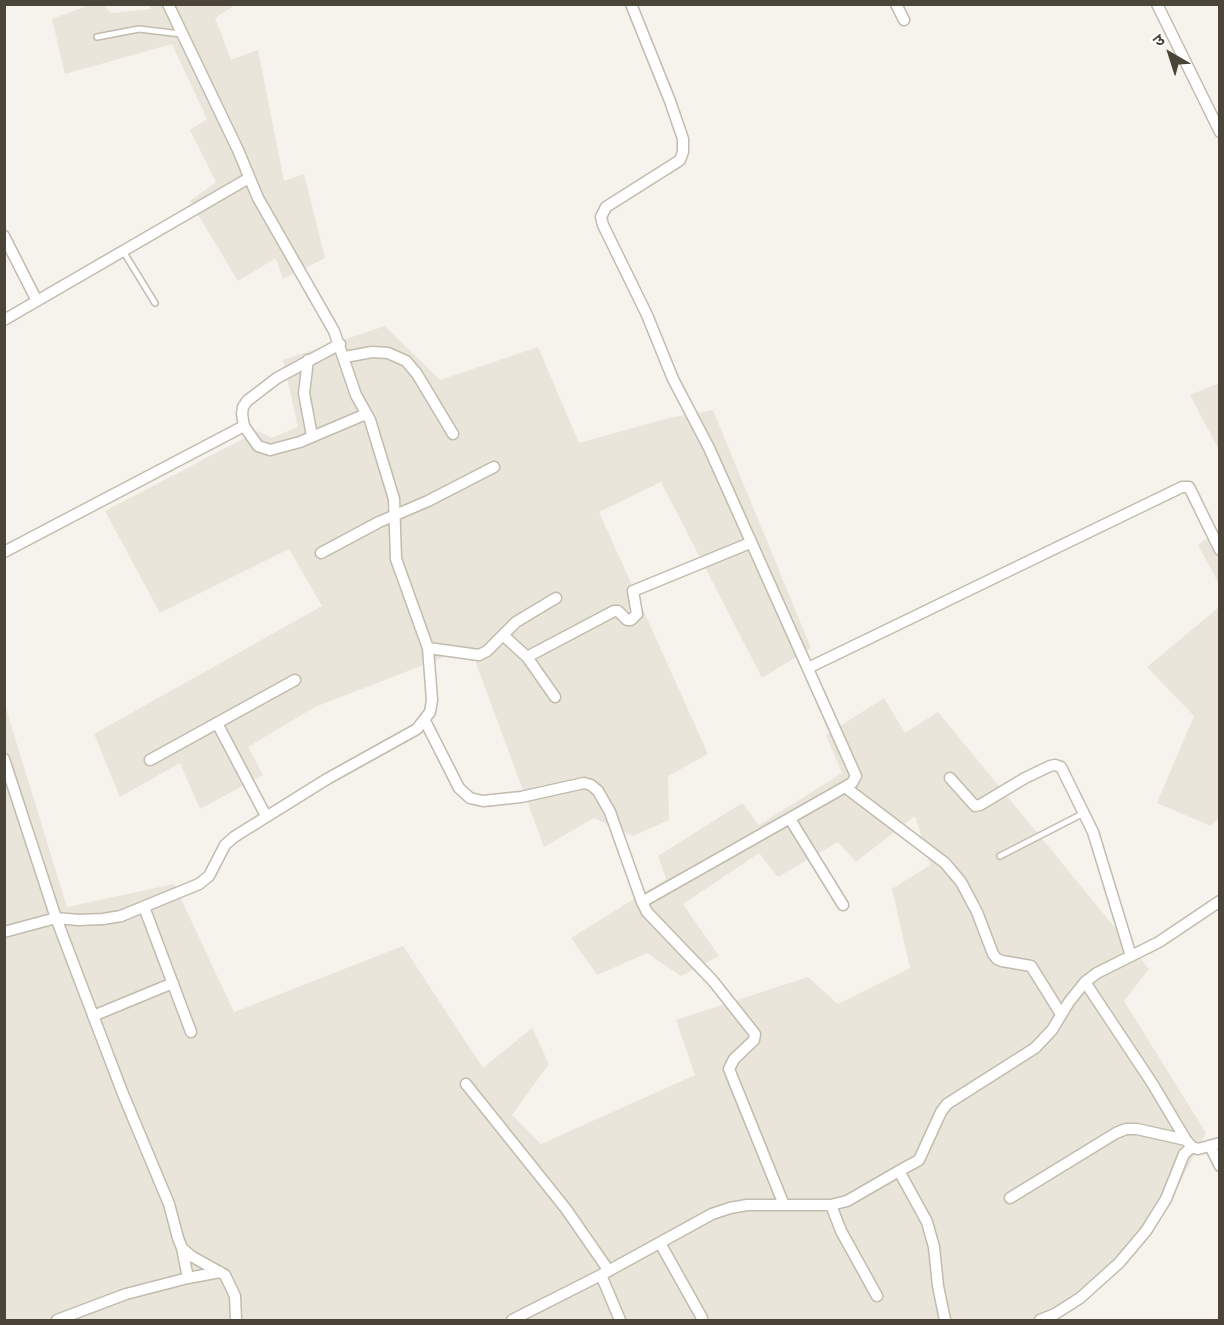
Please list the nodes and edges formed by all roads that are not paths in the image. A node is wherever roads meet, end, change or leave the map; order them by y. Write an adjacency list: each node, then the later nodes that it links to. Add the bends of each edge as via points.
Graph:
1 (168, 4): 6 (street)
2 (631, 4): 24 (street, via 674,111 683,152 675,164 606,207 601,217)
3 (896, 4): 5 (street)
4 (1157, 4): 8 (street)
5 (904, 20)
6 (182, 34): 7 (lane, via 140,29); 9 (street)
7 (97, 37)
8 (1220, 132)
9 (249, 178): 11 (street); 15 (street)
10 (4, 236): 12 (street)
11 (123, 251): 12 (street); 13 (lane)
12 (37, 301): 14 (street)
13 (155, 303)
14 (4, 320)
15 (340, 345): 16 (street); 17 (street)
16 (345, 357): 18 (street); 20 (street, via 388,353 406,361)
17 (308, 360): 19 (street, via 247,401 242,414); 21 (street, via 304,393)
18 (366, 414): 21 (street); 23 (street, via 394,499)
19 (244, 426): 21 (street, via 258,446 270,450); 26 (street)
20 (453, 435)
21 (312, 436)
22 (494, 467): 23 (street)
23 (395, 516): 27 (street); 30 (street, via 396,560)
24 (750, 543): 31 (street, via 633,591 637,614 631,620 614,611); 32 (street)
25 (1220, 550): 32 (street, via 1186,486)
26 (4, 552)
27 (321, 553)
28 (556, 598): 29 (street, via 516,622)
29 (503, 635): 30 (street, via 479,655); 31 (street)
30 (428, 648): 35 (street, via 432,700)
31 (527, 657): 34 (street)
32 (808, 668): 40 (street, via 856,776)
33 (295, 680): 36 (street)
34 (555, 697)
35 (425, 721): 42 (street); 46 (street, via 459,788 470,798 483,801 521,797 576,784 591,785 610,812)
36 (217, 723): 38 (street); 42 (street)
37 (4, 759): 49 (street)
38 (150, 760)
39 (950, 778): 41 (street, via 975,806 1055,765 1065,773)
40 (845, 787): 43 (street); 54 (street, via 945,863 961,882 977,912 993,954 1002,961 1030,966)
41 (1084, 813): 44 (lane); 51 (street, via 1101,854)
42 (266, 816): 48 (street, via 225,845 209,876 199,884)
43 (790, 819): 46 (street); 47 (street)
44 (1000, 856)
45 (1220, 901): 51 (street)
46 (642, 902): 63 (street, via 755,1034 729,1069)
47 (843, 905)
48 (144, 907): 49 (street, via 103,919); 53 (street)
49 (56, 918): 50 (street); 55 (street)
50 (4, 932)
51 (1131, 956): 52 (street)
52 (1085, 982): 54 (street); 58 (street)
53 (173, 983): 55 (street); 56 (street)
54 (1061, 1014): 61 (street, via 1035,1048 947,1104 919,1160)
55 (93, 1016): 66 (street, via 169,1204)
56 (191, 1032)
57 (466, 1084): 68 (street, via 566,1209)
58 (1189, 1143): 59 (street, via 1198,1149); 62 (street, via 1137,1129 1116,1132); 77 (street, via 1166,1199 1146,1231 1119,1263 1080,1298)
59 (1215, 1145): 60 (street)
60 (1220, 1166)
61 (899, 1172): 64 (street, via 847,1201); 76 (street, via 927,1222)
62 (1010, 1197)
63 (784, 1205): 64 (street); 65 (street, via 730,1208)
64 (831, 1205): 70 (street)
65 (660, 1243): 68 (street); 71 (street)
66 (182, 1248): 67 (street); 69 (street)
67 (220, 1272): 69 (street); 73 (street, via 232,1286)
68 (605, 1273): 74 (street); 75 (street)
69 (188, 1278): 72 (street, via 126,1294)
70 (877, 1296)
71 (702, 1318)
72 (57, 1320)
73 (236, 1320)
74 (512, 1320)
75 (620, 1320)
76 (945, 1320)
77 (1040, 1320)

